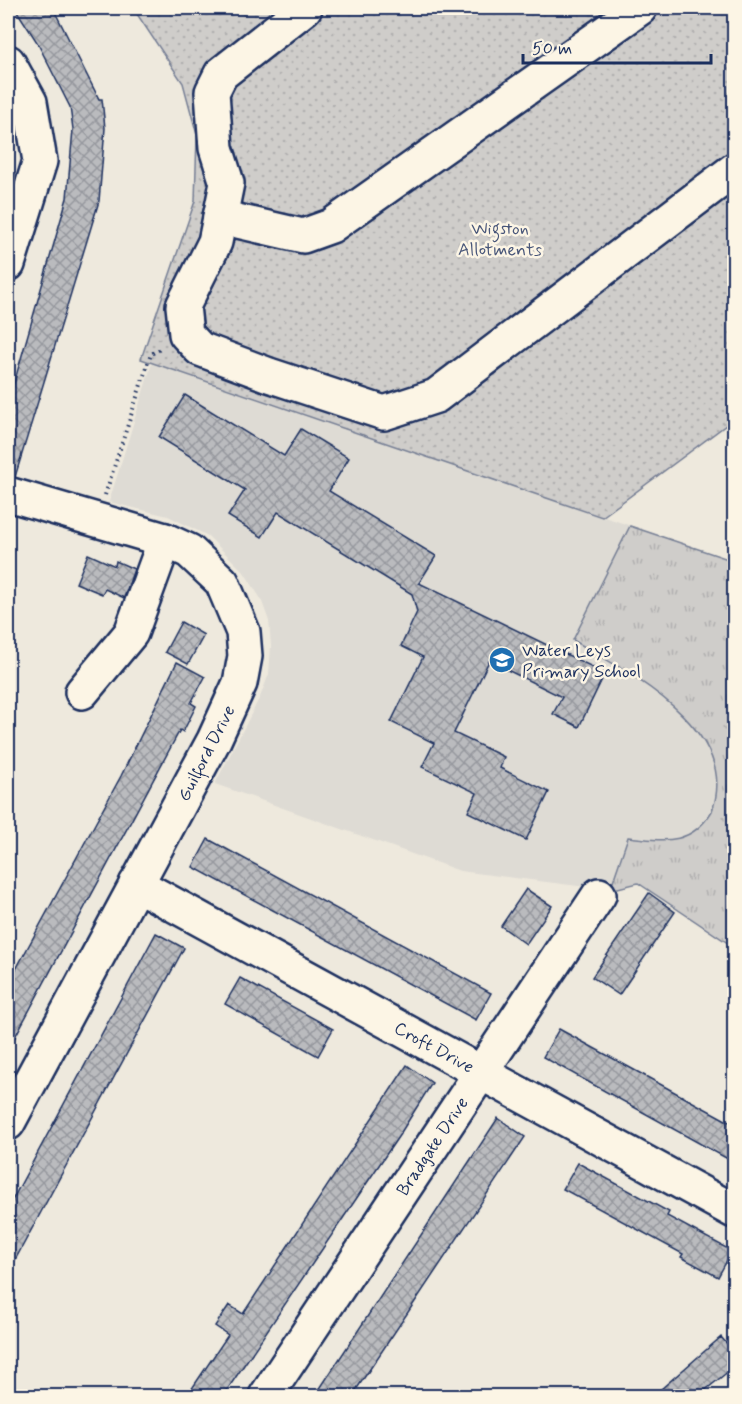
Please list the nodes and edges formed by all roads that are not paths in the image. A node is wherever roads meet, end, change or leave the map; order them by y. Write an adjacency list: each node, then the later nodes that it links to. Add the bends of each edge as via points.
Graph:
1 (305, 8): 5 (street, via 221,74 212,93 216,148 227,183)
2 (640, 8): 5 (street, via 331,226 303,236)
3 (8, 62): 6 (street, via 30,102 40,161)
4 (735, 170): 5 (street, via 436,396 384,413 200,349 186,334 183,306 215,242)
5 (220, 217)
6 (8, 264)
7 (8, 494): 8 (street, Guilford Drive)
8 (165, 540): 9 (street, via 131,633); 10 (street, Guilford Drive, via 189,551 222,582 243,632 245,656 230,709)
9 (82, 692)
10 (136, 884): 12 (street, Croft Drive); 13 (street, Guilford Drive)
11 (599, 895): 12 (street, Bradgate Drive)
12 (481, 1072): 14 (street, Croft Drive); 15 (street, Bradgate Drive)
13 (8, 1123)
14 (735, 1211)
15 (266, 1396)

